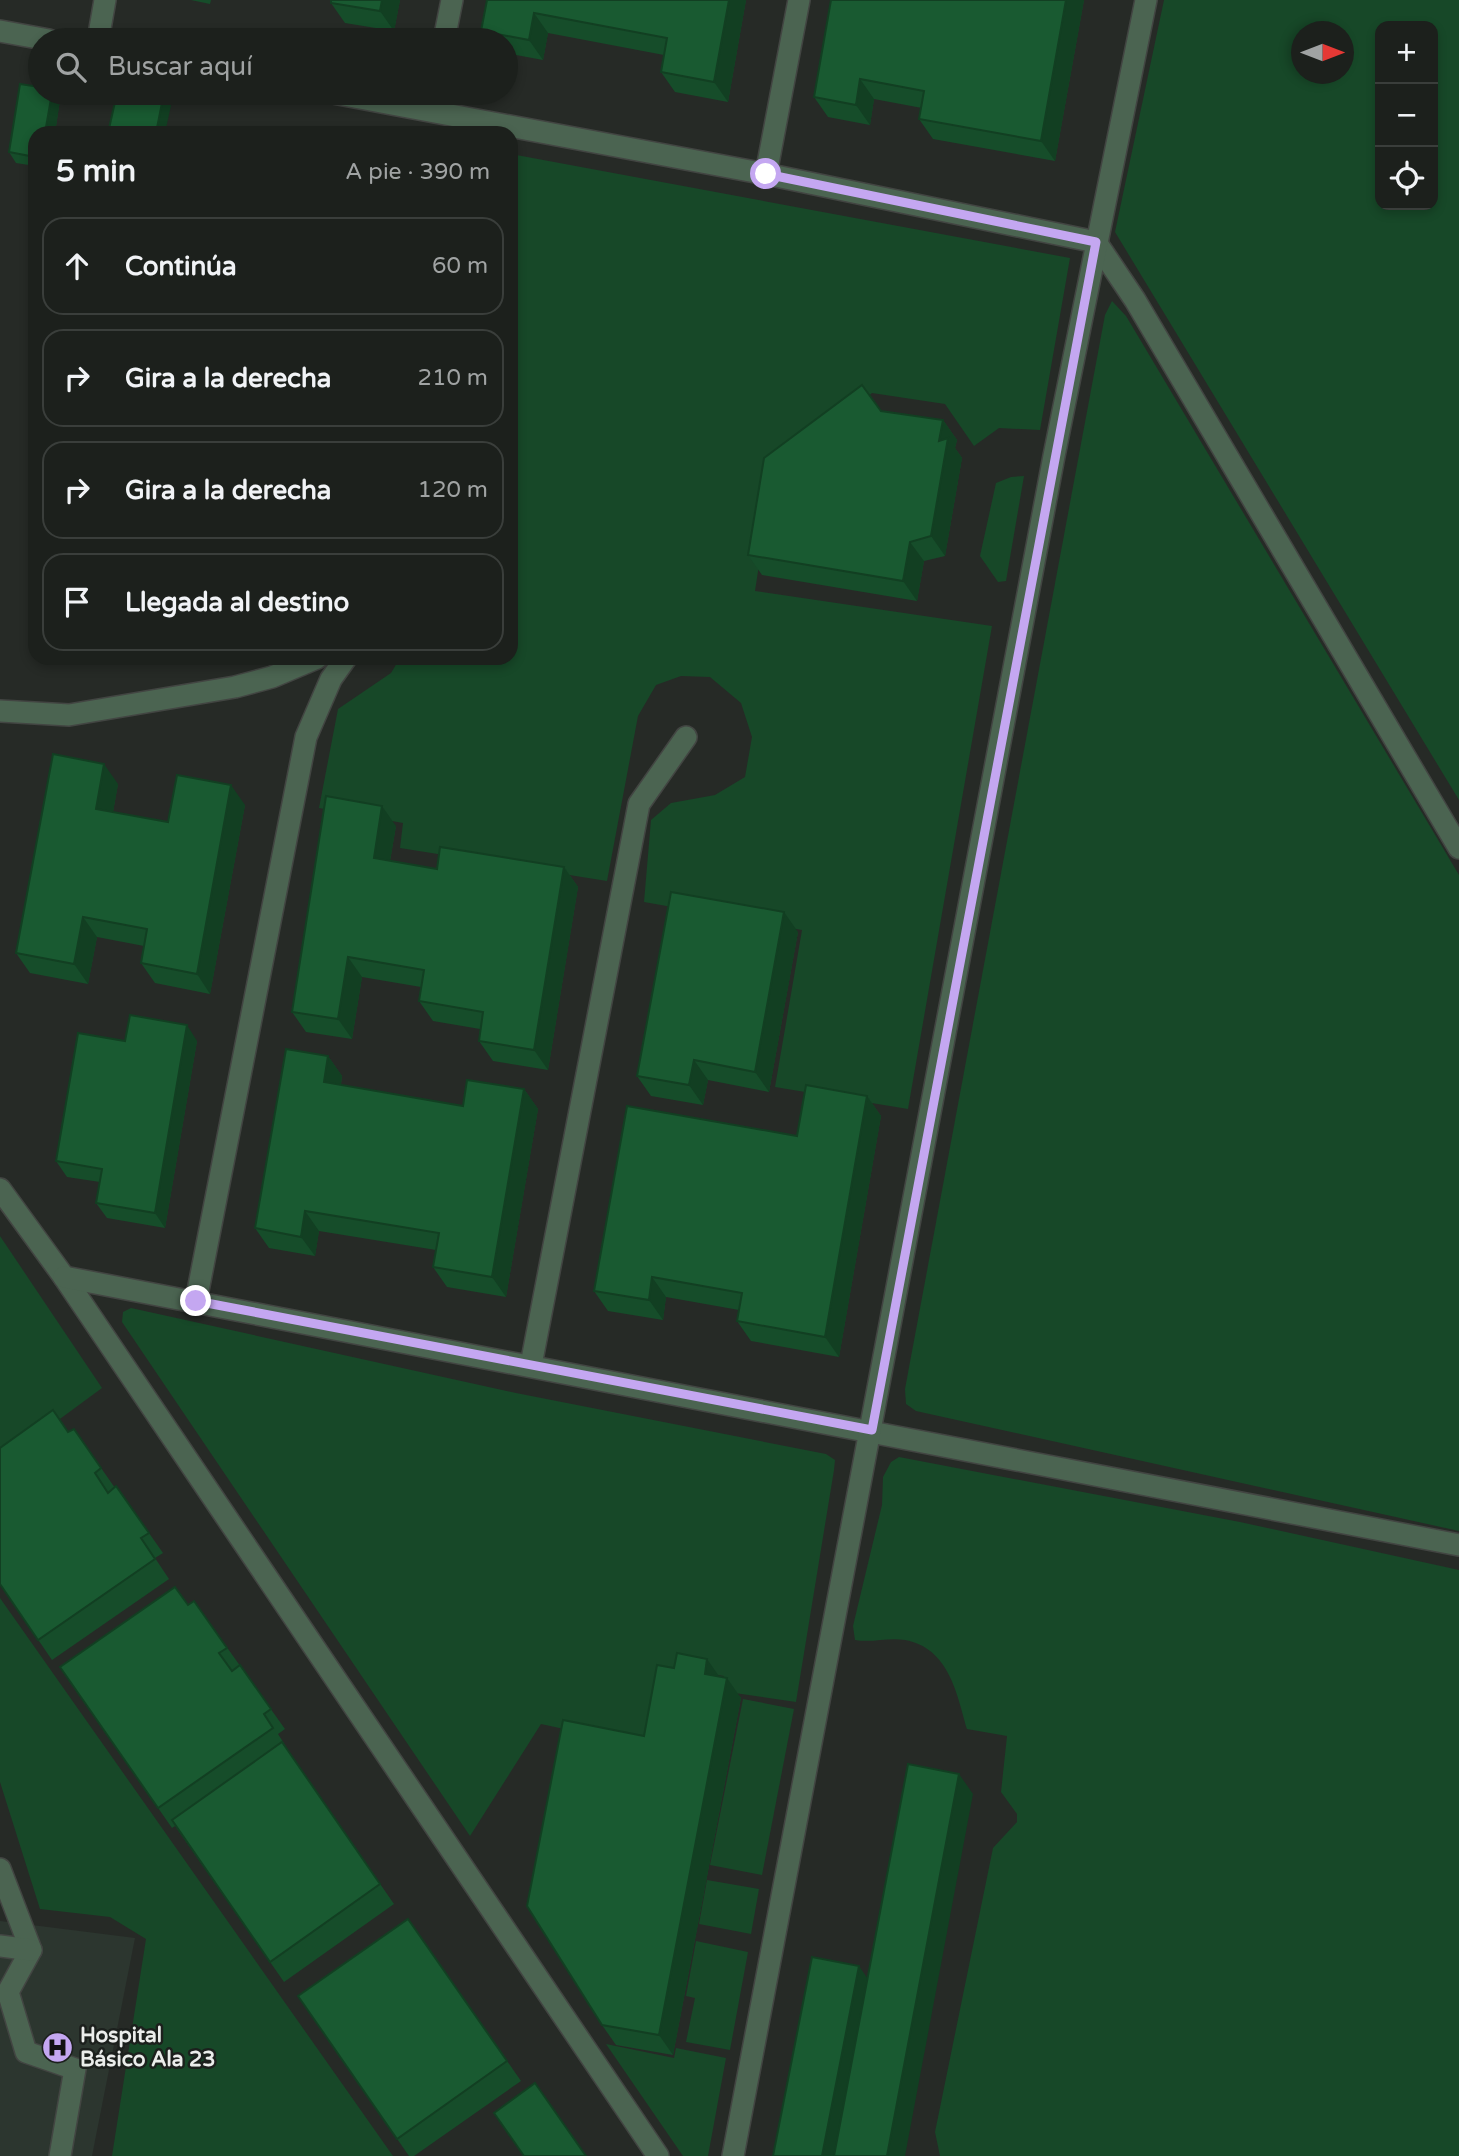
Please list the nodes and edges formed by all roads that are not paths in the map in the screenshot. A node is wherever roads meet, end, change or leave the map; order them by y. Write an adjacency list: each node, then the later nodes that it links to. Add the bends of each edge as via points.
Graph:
1 (105, 0): 5 (lane)
2 (452, 0): 6 (lane)
3 (799, 0): 10 (lane)
4 (1146, 0): 11 (lane)
5 (100, 28)
6 (446, 28)
7 (0, 31): 8 (lane)
8 (28, 36)
9 (446, 105): 10 (lane)
10 (766, 174): 11 (lane)
11 (1096, 242): 16 (lane, via 1135,300); 21 (lane)
12 (300, 665): 14 (lane, via 236,687 68,715)
13 (341, 665): 19 (lane, via 306,737)
14 (0, 711)
15 (686, 737): 20 (lane, via 639,804)
16 (1459, 848)
17 (0, 1189): 18 (lane)
18 (64, 1277): 19 (lane); 27 (lane)
19 (196, 1301): 20 (lane)
20 (531, 1365): 21 (lane)
21 (872, 1430): 22 (lane); 28 (lane)
22 (1459, 1545)
23 (0, 1868): 25 (lane)
24 (0, 1946): 25 (lane)
25 (31, 1950): 26 (lane, via 8,1992 26,2052 75,2068)
26 (60, 2156)
27 (658, 2156)
28 (733, 2156)

